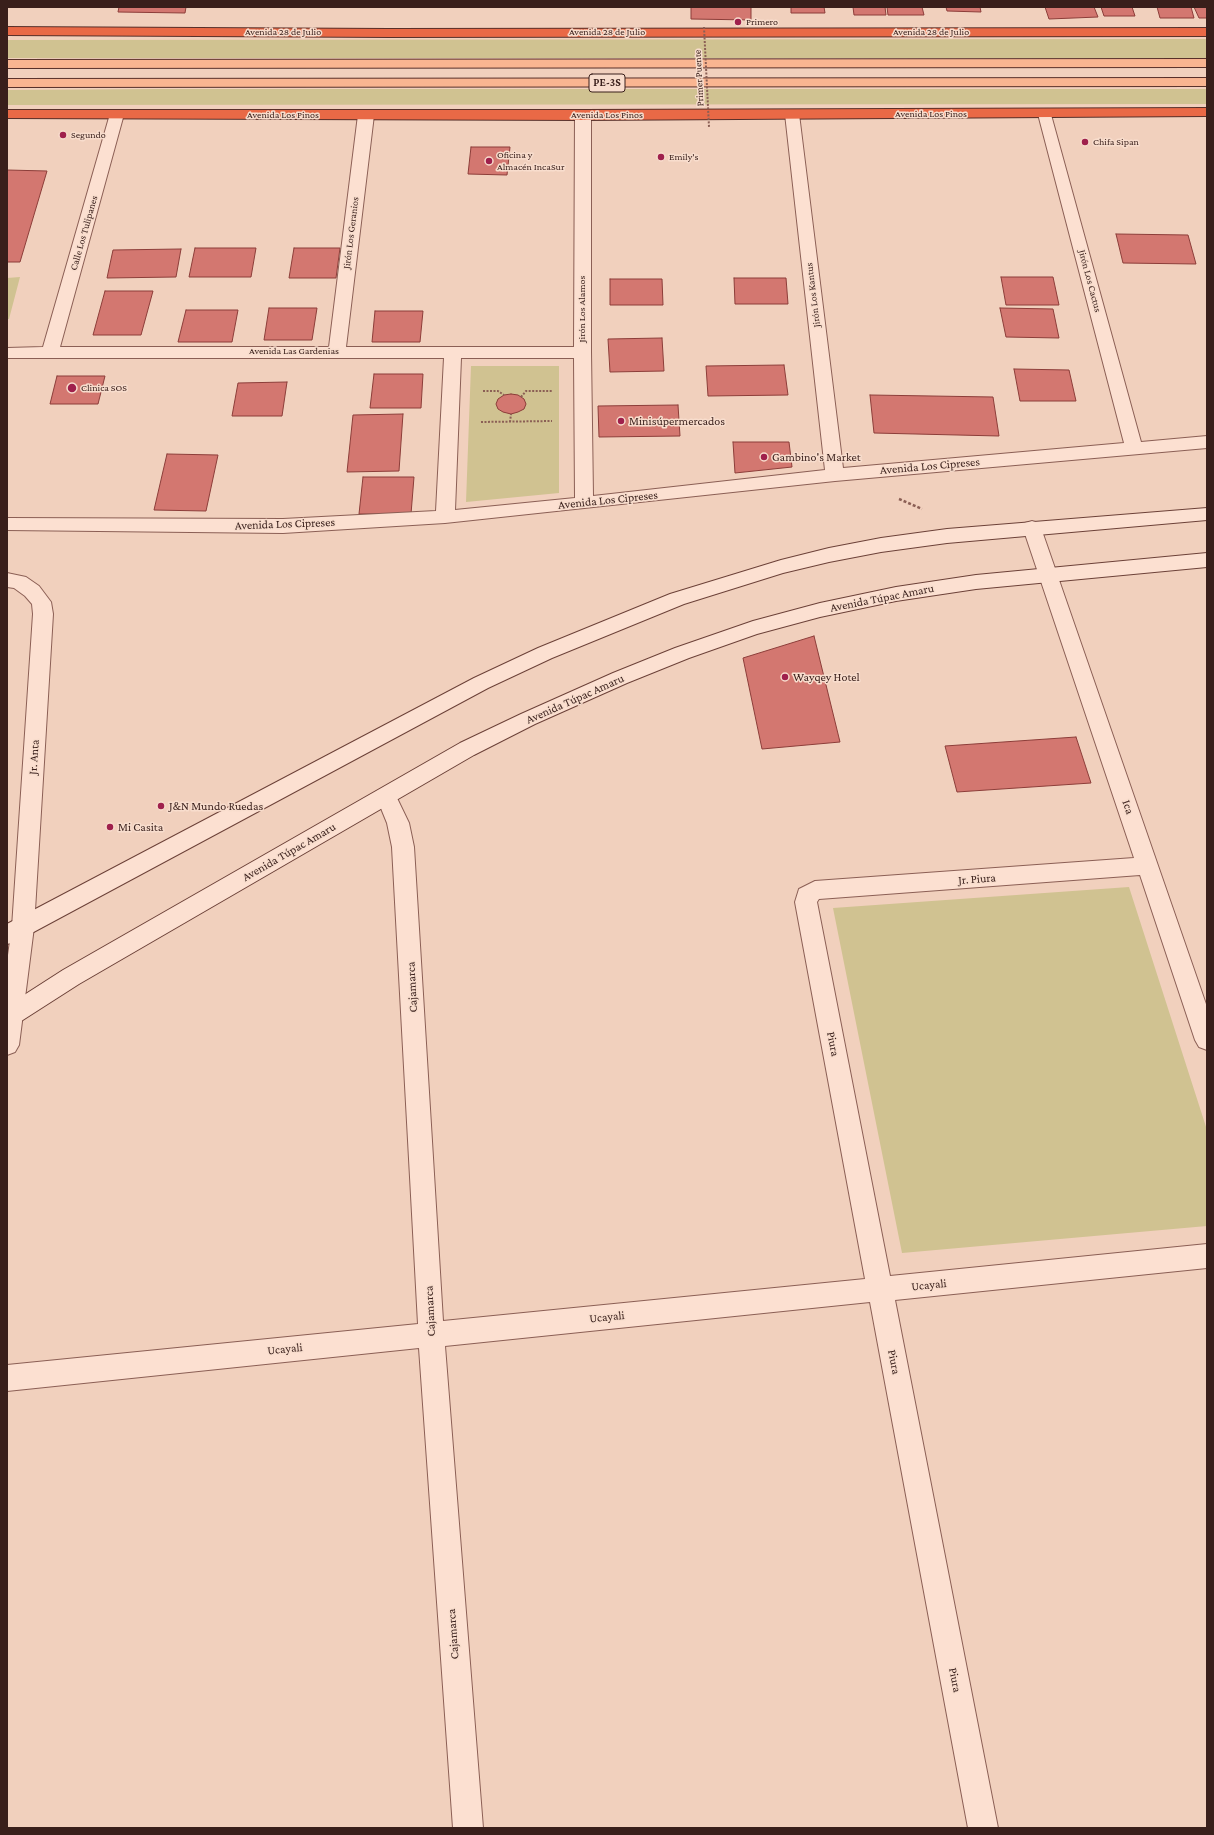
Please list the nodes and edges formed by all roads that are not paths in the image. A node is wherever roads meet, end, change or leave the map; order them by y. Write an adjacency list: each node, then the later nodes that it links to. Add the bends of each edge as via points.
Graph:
1 (7, 31): 2 (highway, Avenida 28 de Julio)
2 (1207, 32)
3 (1207, 63): 4 (main road, PE-3S)
4 (7, 64)
5 (1207, 82): 6 (main road, PE-3S)
6 (7, 83)
7 (1207, 112): 11 (highway, Avenida Los Pinos)
8 (7, 114): 9 (highway, Avenida Los Pinos)
9 (117, 114): 12 (highway, Avenida Los Pinos); 16 (street, Calle Los Tulipanes)
10 (792, 114): 11 (highway, Avenida Los Pinos); 13 (highway, Avenida Los Pinos); 21 (street, Jirón Los Kantus)
11 (1045, 114): 20 (street, Jirón Los Cactus)
12 (366, 115): 13 (highway, Avenida Los Pinos); 14 (street, Jirón Los Geranios)
13 (583, 115): 17 (street, Jirón Los Alamos)
14 (337, 351): 15 (street, Avenida Las Gardenias); 16 (street, Avenida Las Gardenias)
15 (453, 351): 17 (street, Avenida Las Gardenias); 24 (street)
16 (50, 352): 18 (street, Avenida Las Gardenias)
17 (582, 352): 22 (street, Jirón Los Alamos)
18 (7, 353)
19 (1207, 442): 20 (street, Avenida Los Cipreses)
20 (1134, 448): 21 (street, Avenida Los Cipreses)
21 (835, 475): 22 (street, Avenida Los Cipreses)
22 (584, 503): 24 (street, Avenida Los Cipreses)
23 (1207, 514): 26 (street)
24 (446, 517): 25 (street, Avenida Los Cipreses, via 283,526)
25 (7, 524)
26 (1032, 528): 28 (street, Ica); 33 (street, via 947,536 829,555 677,599 551,650 481,683)
27 (1207, 560): 28 (street, Avenida Túpac Amaru)
28 (1048, 575): 30 (street, Avenida Túpac Amaru, via 896,594 820,610 753,628 620,678 528,719 467,749); 31 (street, Ica)
29 (7, 580): 33 (street, Jr. Anta, via 19,582 32,591 41,602 43,614)
30 (386, 796): 34 (street, Avenida Túpac Amaru, via 71,977); 39 (street, Cajamarca, via 398,823 404,847)
31 (1148, 866): 32 (street, Jr. Piura, via 815,890); 35 (street, Ica)
32 (807, 896): 38 (street, Piura, via 806,902)
33 (15, 931): 34 (street, Jr. Anta)
34 (8, 1017): 36 (street, Jr. Anta)
35 (1207, 1040)
36 (7, 1045)
37 (1207, 1256): 38 (street, Ucayali)
38 (880, 1290): 39 (street, Ucayali); 42 (street, Piura)
39 (431, 1334): 40 (street, Ucayali); 41 (street, Cajamarca)
40 (7, 1378)
41 (468, 1828)
42 (983, 1828)

